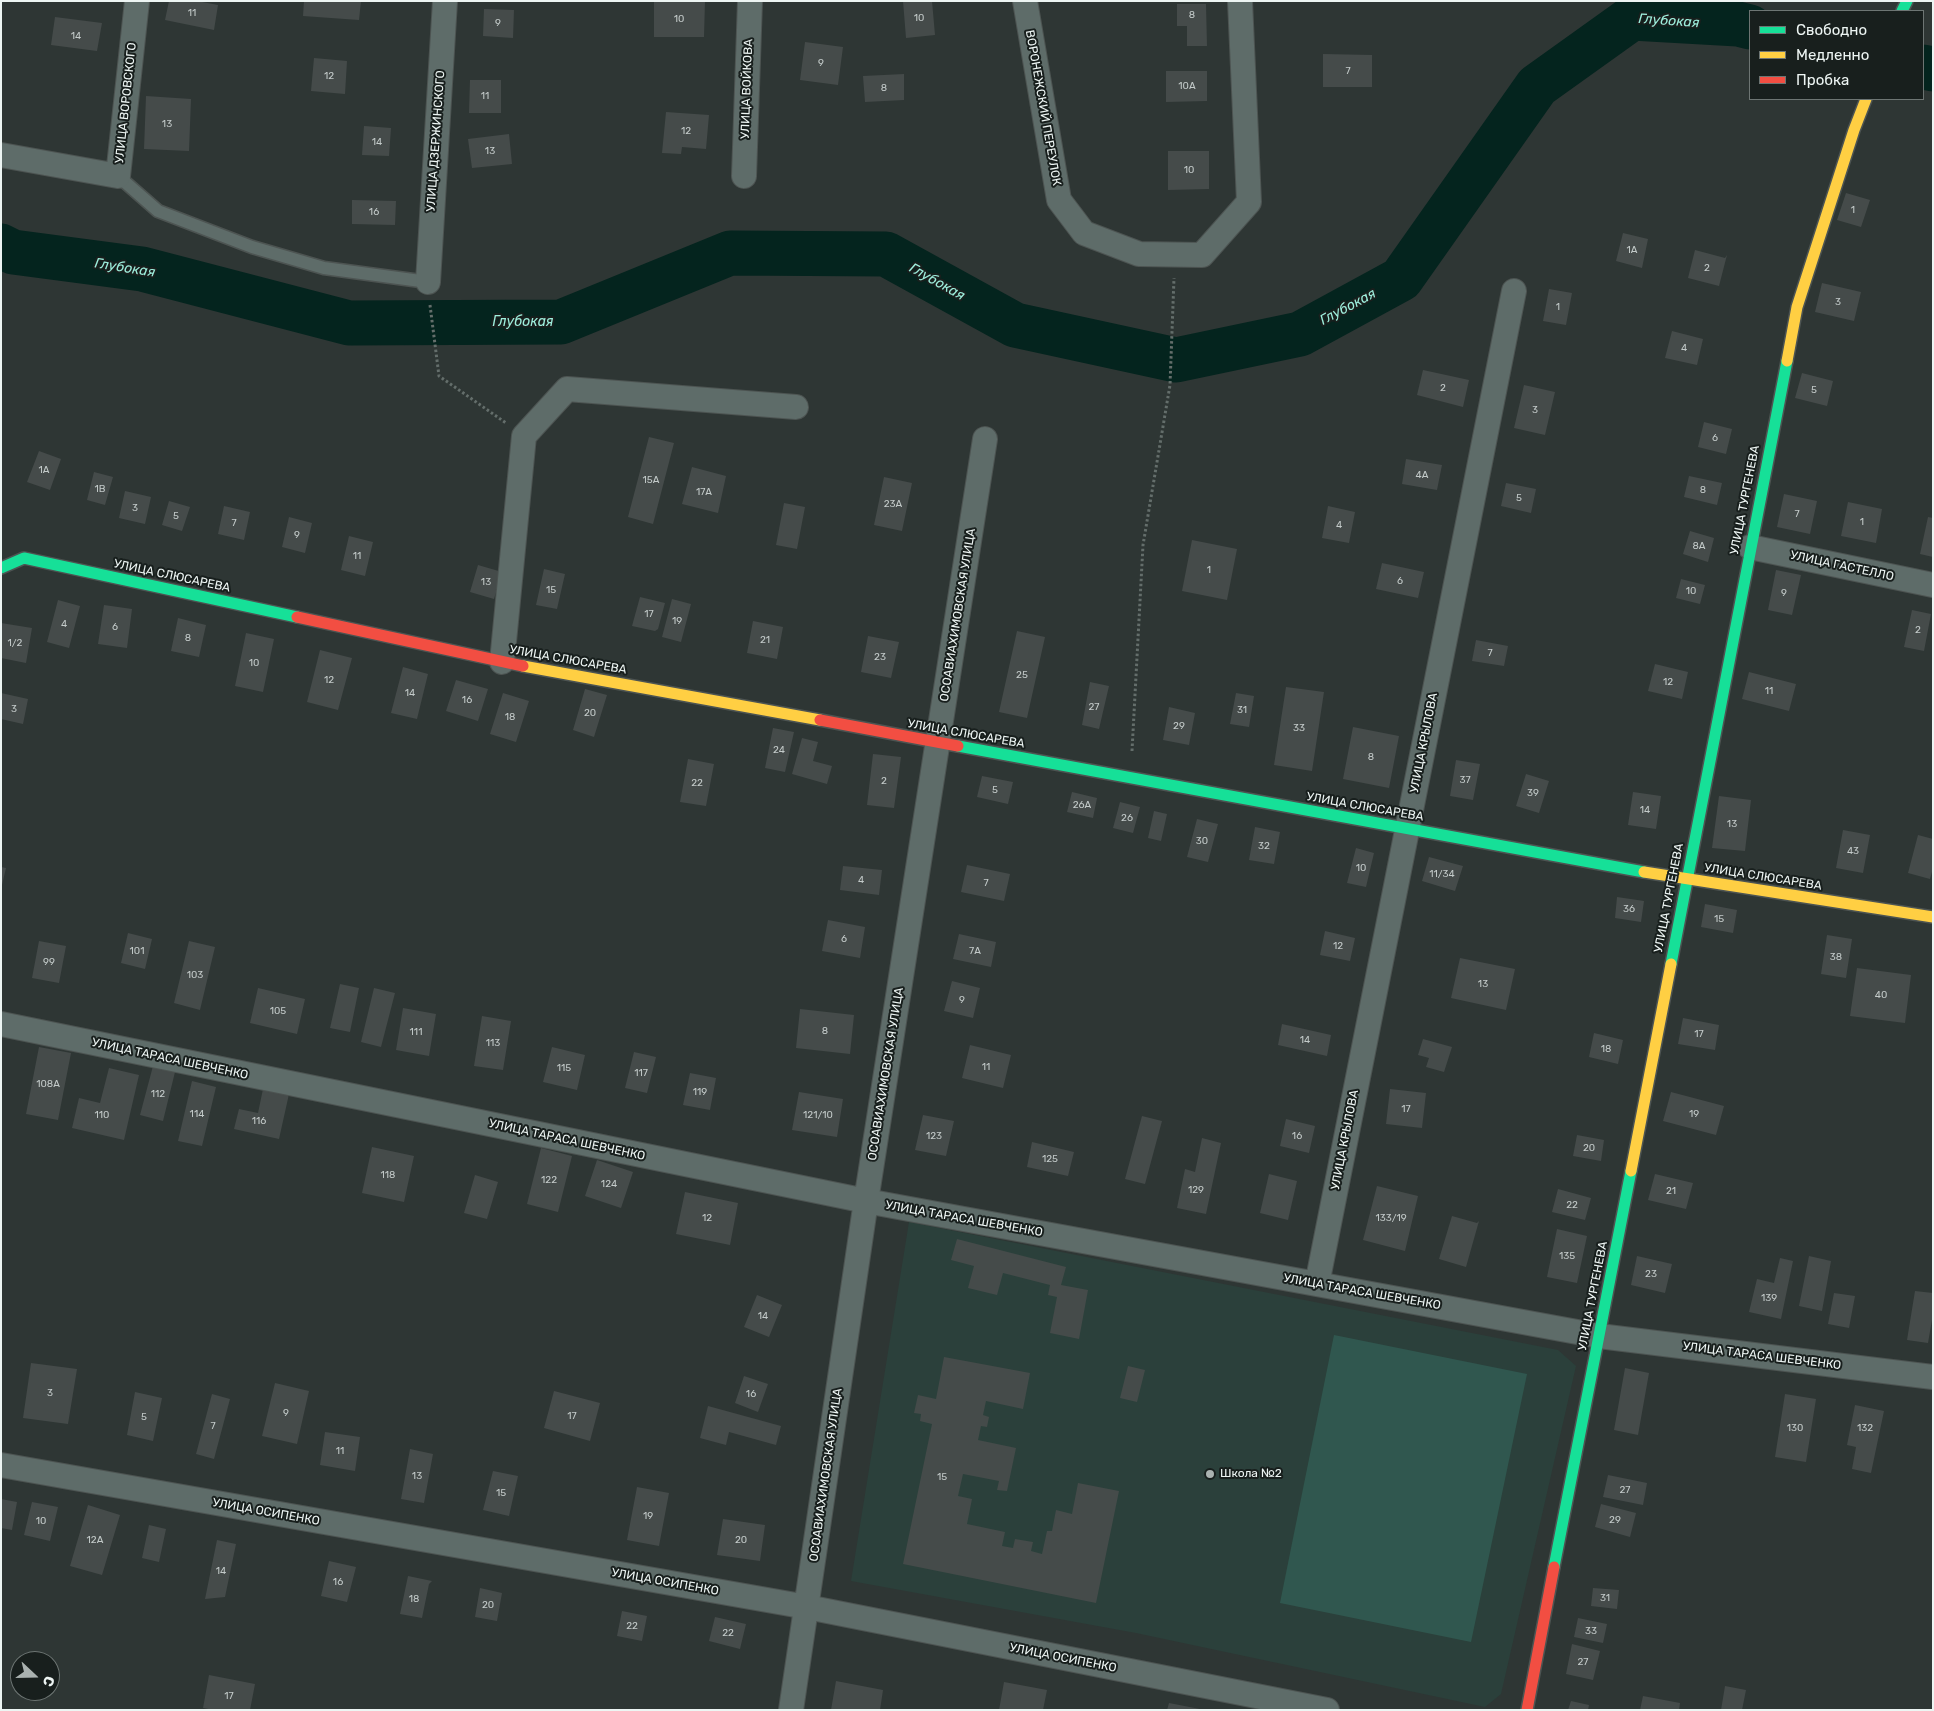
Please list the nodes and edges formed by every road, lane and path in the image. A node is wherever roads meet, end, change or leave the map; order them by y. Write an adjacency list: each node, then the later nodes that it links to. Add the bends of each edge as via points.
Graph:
1 (136, 1): 8 (street, УЛИЦА ВОРОВСКОГО)
2 (445, 1): 10 (street, УЛИЦА ДЗЕРЖИНСКОГО)
3 (750, 1): 9 (street, УЛИЦА ВОЙКОВА)
4 (1025, 1): 5 (street, ВОРОНЕЖСКИЙ ПЕРЕУЛОК, via 1059,200 1084,233 1139,254 1202,255 1249,202)
5 (1240, 1)
6 (1866, 100): 16 (street, УЛИЦА ТУРГЕНЕВА, via 1796,306)
7 (1, 156): 8 (street, УЛИЦА ВОРОВСКОГО)
8 (118, 176): 10 (lane, via 158,211 252,248 324,268)
9 (744, 176)
10 (428, 282): 14 (path, via 439,376)
11 (1514, 291): 22 (street, УЛИЦА КРЫЛОВА)
12 (1172, 305): 21 (path, via 1170,385 1143,544)
13 (796, 407): 14 (street, via 567,389)
14 (524, 436): 19 (street)
15 (985, 439): 20 (street, ОСОАВИАХИМОВСКАЯ УЛИЦА)
16 (1750, 547): 18 (street, УЛИЦА ГАСТЕЛЛО); 23 (street, УЛИЦА ТУРГЕНЕВА)
17 (1, 568): 19 (street, УЛИЦА СЛЮСАРЕВА, via 24,558)
18 (1933, 585)
19 (502, 662): 20 (street, УЛИЦА СЛЮСАРЕВА)
20 (938, 743): 21 (street, УЛИЦА СЛЮСАРЕВА); 26 (street, ОСОАВИАХИМОВСКАЯ УЛИЦА)
21 (1131, 778): 22 (street, УЛИЦА СЛЮСАРЕВА)
22 (1407, 829): 23 (street, УЛИЦА СЛЮСАРЕВА); 27 (street, УЛИЦА КРЫЛОВА)
23 (1687, 880): 24 (street, УЛИЦА СЛЮСАРЕВА); 28 (street, УЛИЦА ТУРГЕНЕВА)
24 (1933, 917)
25 (1, 1024): 26 (street, УЛИЦА ТАРАСА ШЕВЧЕНКО)
26 (866, 1201): 27 (street, УЛИЦА ТАРАСА ШЕВЧЕНКО); 31 (street, ОСОАВИАХИМОВСКАЯ УЛИЦА)
27 (1317, 1284): 28 (street, УЛИЦА ТАРАСА ШЕВЧЕНКО)
28 (1599, 1336): 29 (street, УЛИЦА ТАРАСА ШЕВЧЕНКО); 34 (street, УЛИЦА ТУРГЕНЕВА)
29 (1933, 1377)
30 (1, 1465): 31 (street, УЛИЦА ОСИПЕНКО)
31 (807, 1607): 32 (street, ОСОАВИАХИМОВСКАЯ УЛИЦА); 33 (street, УЛИЦА ОСИПЕНКО)
32 (791, 1710)
33 (1327, 1710)
34 (1527, 1710)

